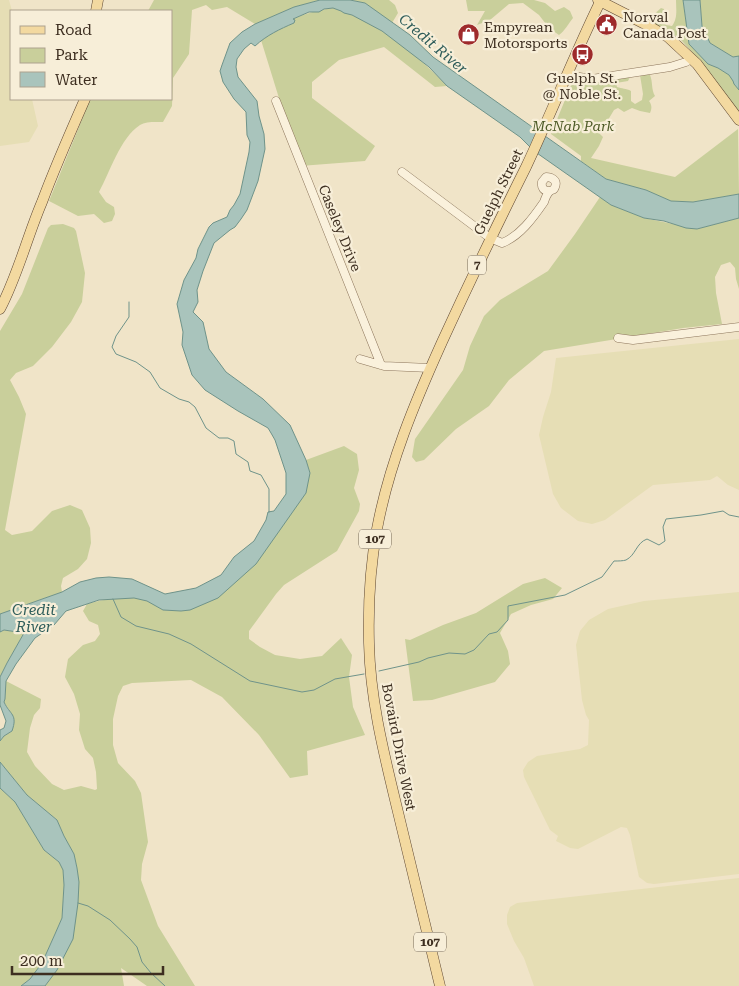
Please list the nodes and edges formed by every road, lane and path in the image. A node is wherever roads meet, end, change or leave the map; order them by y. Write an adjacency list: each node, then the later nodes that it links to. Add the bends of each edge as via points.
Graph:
1 (600, 0): 2 (main road, via 668,37); 3 (main road, Guelph Street / 7)
2 (691, 59): 3 (street, via 670,67 592,79); 6 (main road)
3 (566, 75): 9 (main road, Guelph Street / 7, via 545,126)
4 (85, 100): 10 (main road)
5 (276, 101): 14 (street, Caseley Drive)
6 (739, 120)
7 (402, 172): 9 (street)
8 (549, 191): 9 (street, via 518,234 502,243)
9 (490, 238): 15 (main road, Guelph Street / 7)
10 (0, 309)
11 (739, 327): 12 (street, via 632,340)
12 (618, 338)
13 (360, 359): 14 (street)
14 (381, 365): 15 (street)
15 (430, 368): 16 (main road, Bovaird Drive West / 7)
16 (405, 431): 17 (main road, Bovaird Drive West / 107, via 391,470 377,528 369,594 369,650 386,766)
17 (440, 986)

